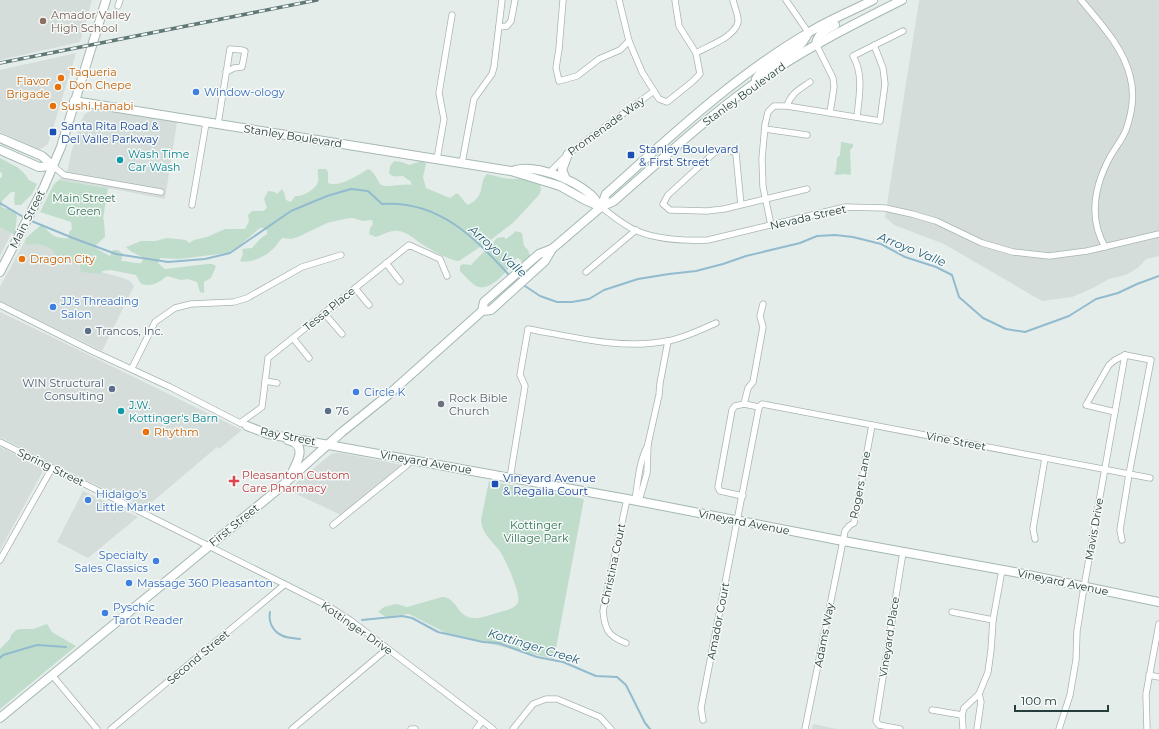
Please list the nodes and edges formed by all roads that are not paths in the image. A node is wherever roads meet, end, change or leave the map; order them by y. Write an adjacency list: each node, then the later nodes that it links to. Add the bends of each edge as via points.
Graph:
1 (106, 0): 24 (street, Main Street)
2 (502, 0): 13 (street)
3 (515, 0): 13 (street, via 511,21 507,26)
4 (563, 0): 16 (street, via 556,68 559,81 577,76 599,59 620,50)
5 (619, 0): 16 (street)
6 (675, 0): 19 (street, via 679,26)
7 (733, 0): 19 (street, via 738,21 735,28 723,40 714,42)
8 (786, 0): 15 (street)
9 (874, 0): 15 (street, Stanley Boulevard); 17 (street, via 857,13 821,33)
10 (902, 0): 17 (street, Stanley Boulevard)
11 (1082, 0): 50 (street, via 1112,37 1124,59 1130,76 1133,98 1126,131 1100,177 1096,192 1097,228)
12 (452, 16): 35 (street, via 439,93 444,119)
13 (499, 27): 36 (street, via 492,74 474,99)
14 (903, 31): 18 (street)
15 (808, 32): 22 (street, via 802,44 764,70); 46 (street, Stanley Boulevard, via 700,110 606,194)
16 (629, 41): 23 (street, via 642,72)
17 (816, 44): 22 (street, Stanley Boulevard); 26 (street, via 833,78)
18 (874, 45): 27 (street, via 853,56 861,86); 27 (street, via 883,68 885,84 880,121)
19 (696, 53): 23 (street, Promenade Way, via 700,74 692,82 666,102 659,99)
20 (226, 72): 20 (street, via 230,49 245,52 242,67); 29 (street)
21 (810, 82): 25 (street, via 793,93)
22 (752, 85): 46 (street, Stanley Boulevard, via 695,129 614,201)
23 (654, 91): 34 (street, Promenade Way)
24 (74, 101): 28 (street, Stanley Boulevard); 37 (street, Main Street)
25 (787, 106): 26 (street); 30 (street, via 774,106 768,112)
26 (830, 113): 27 (street)
27 (857, 117)
28 (206, 122): 29 (street, Stanley Boulevard); 44 (street)
29 (218, 124): 35 (street, Stanley Boulevard)
30 (765, 129): 31 (street); 43 (street, via 762,159)
31 (806, 135)
32 (0, 138): 37 (street, via 42,156)
33 (0, 150): 37 (street, via 38,167)
34 (568, 154): 39 (street, Promenade Way); 40 (street, via 562,170)
35 (437, 159): 36 (street, Stanley Boulevard)
36 (462, 163): 38 (street, Stanley Boulevard)
37 (53, 166): 42 (street, via 64,175); 54 (street, Main Street)
38 (511, 171): 39 (street, Stanley Boulevard, via 540,170); 46 (street, Stanley Boulevard, via 560,186)
39 (549, 173): 40 (street, Stanley Boulevard)
40 (566, 179): 46 (street, Stanley Boulevard, via 590,194)
41 (807, 189): 43 (street)
42 (161, 192)
43 (766, 199): 45 (street); 47 (street)
44 (192, 204)
45 (741, 204): 45 (street, via 707,211 670,210 663,204 668,194 715,152 724,149 736,154)
46 (601, 207): 48 (street, Nevada Street); 51 (street)
47 (771, 225): 48 (street, Nevada Street, via 708,240 686,241); 50 (street, Nevada Street, via 844,207 877,207 936,221 982,243 1013,252 1048,256)
48 (636, 230): 55 (street)
49 (1159, 234): 50 (street, Nevada Street)
50 (1105, 247)
51 (552, 249): 62 (street, via 546,261 491,310); 62 (street, via 539,254 484,302)
52 (341, 255): 70 (street, via 302,267 247,298 234,302 191,304 175,308 155,322)
53 (386, 263): 56 (street, Tessa Place, via 409,245 440,259); 57 (street); 58 (street, Tessa Place)
54 (0, 272)
55 (586, 272)
56 (447, 276)
57 (400, 281)
58 (355, 288): 61 (street); 63 (street, Tessa Place)
59 (763, 304): 73 (street, via 760,316 763,328 755,375)
60 (0, 305): 70 (street)
61 (369, 305)
62 (482, 311): 80 (street, First Street)
63 (324, 313): 65 (street); 66 (street, Tessa Place)
64 (716, 323): 67 (street)
65 (342, 334)
66 (293, 338): 69 (street); 71 (street, Tessa Place, via 268,358)
67 (668, 341): 86 (street, via 615,344 528,329 520,375 525,386); 90 (street, Christina Court, via 648,444 646,473)
68 (1125, 355): 75 (street, Mavis Drive); 75 (street, via 1109,365 1086,405); 85 (street, via 1151,360)
69 (309, 358)
70 (132, 368): 76 (street)
71 (265, 381): 72 (street); 76 (street, Tessa Place, via 262,407)
72 (276, 383)
73 (744, 404): 74 (street, Vine Street); 89 (street, via 735,406 732,410 718,487 720,491)
74 (761, 406): 77 (street, Vine Street); 89 (street, Amador Court)
75 (1114, 412): 84 (street, Mavis Drive)
76 (244, 425): 78 (street, Ray Street)
77 (872, 425): 81 (street, Vine Street); 95 (street, Rogers Lane, via 854,523 845,531)
78 (271, 434): 80 (street, Ray Street); 88 (street, via 276,438 292,441 299,448 299,457)
79 (0, 442): 83 (street, Spring Street)
80 (329, 444): 82 (street, Vineyard Avenue); 88 (street, First Street)
81 (1045, 458): 84 (street, Vine Street); 93 (street, via 1033,529)
82 (410, 460): 86 (street, Vineyard Avenue); 92 (street)
83 (52, 468): 96 (street, Spring Street); 98 (street)
84 (1104, 469): 85 (street, Vine Street); 101 (street, Mavis Drive)
85 (1129, 474): 87 (street, Vine Street); 94 (street, via 1120,530)
86 (510, 478): 90 (street, Vineyard Avenue)
87 (1150, 478)
88 (286, 482): 96 (street, First Street)
89 (743, 496): 91 (street, Amador Court)
90 (634, 500): 91 (street, Vineyard Avenue); 106 (street, Christina Court, via 603,611 604,626 615,639)
91 (737, 521): 95 (street, Vineyard Avenue); 115 (street, Amador Court, via 701,708)
92 (333, 525)
93 (1035, 539)
94 (1122, 540)
95 (843, 541): 97 (street, Vineyard Avenue); 126 (street, Adams Way)
96 (209, 546): 100 (street, Kottinger Drive); 108 (street, First Street)
97 (903, 552): 99 (street, Vineyard Avenue); 127 (street, Vineyard Place, via 876,721)
98 (0, 560)
99 (1002, 570): 101 (street, Vineyard Avenue); 104 (street)
100 (284, 585): 107 (street, Kottinger Drive, via 328,606); 118 (street, Second Street)
101 (1084, 587): 102 (street, Vineyard Avenue); 130 (street, Mavis Drive, via 1070,696)
102 (1159, 602)
103 (952, 612): 104 (street)
104 (993, 620): 111 (street, via 988,672)
105 (1159, 624): 109 (street)
106 (626, 642)
107 (387, 649): 116 (street, Kottinger Drive); 119 (street)
108 (52, 674): 114 (street, First Street); 117 (street)
109 (1150, 675): 110 (street); 131 (street, via 1146,694)
110 (1159, 677)
111 (979, 694): 113 (street, via 964,708); 129 (street, via 981,702)
112 (932, 710): 113 (street)
113 (962, 715): 128 (street)
114 (0, 718)
115 (703, 720)
116 (482, 721): 122 (street); 123 (street, Kottinger Drive)
117 (97, 729)
118 (111, 729)
119 (292, 729)
120 (411, 729): 121 (street)
121 (415, 729)
122 (476, 729)
123 (493, 729)
124 (514, 729): 125 (street, via 533,704 546,699 557,699 600,717)
125 (611, 729)
126 (805, 729)
127 (900, 729)
128 (963, 729)
129 (977, 729)
130 (1059, 729)
131 (1147, 729)

